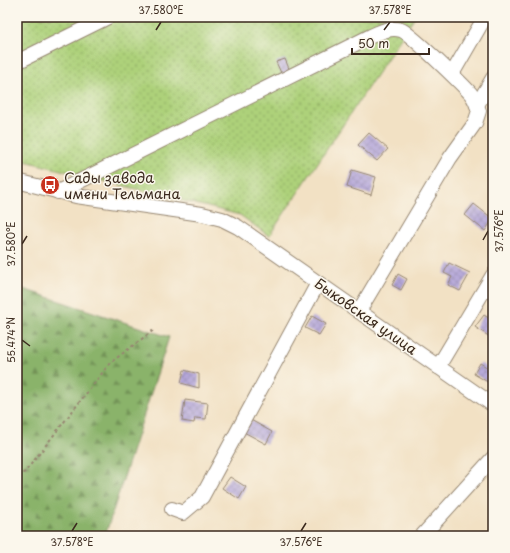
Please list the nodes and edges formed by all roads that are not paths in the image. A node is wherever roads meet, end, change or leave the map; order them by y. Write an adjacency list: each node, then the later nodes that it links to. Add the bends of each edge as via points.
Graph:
1 (108, 17): 3 (street)
2 (485, 17): 4 (street)
3 (17, 62)
4 (452, 74): 6 (street, via 472,95); 8 (street, via 401,30 385,30)
5 (493, 78): 6 (street)
6 (477, 105): 11 (street, via 479,111 475,123 450,158)
7 (17, 181): 8 (street, Быковская улица)
8 (58, 192): 10 (street, Быковская улица, via 222,219 238,227)
9 (493, 275): 12 (street)
10 (318, 282): 11 (street, Быковская улица); 15 (street, via 202,497 183,513)
11 (359, 311): 12 (street, Быковская улица)
12 (438, 367): 13 (street, Быковская улица)
13 (493, 405)
14 (493, 458): 16 (street)
15 (172, 509)
16 (422, 536)

